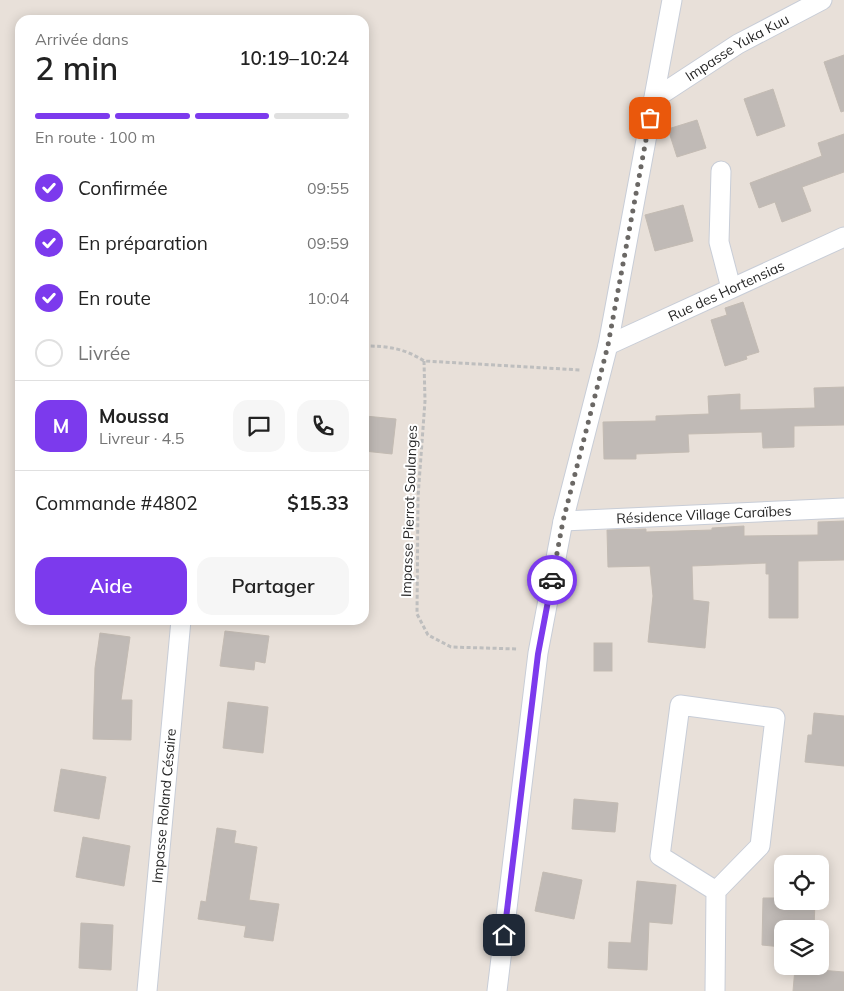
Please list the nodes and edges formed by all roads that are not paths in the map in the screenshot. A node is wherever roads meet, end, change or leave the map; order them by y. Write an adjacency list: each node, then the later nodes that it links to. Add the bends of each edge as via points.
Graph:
1 (672, 0): 3 (street)
2 (822, 0): 3 (street, Impasse Yuka Kuu, via 738,44)
3 (654, 100): 7 (street)
4 (720, 171): 6 (street, via 719,242)
5 (844, 237): 6 (street, Rue des Hortensias)
6 (732, 288): 7 (street, Rue des Hortensias)
7 (608, 345): 9 (street)
8 (844, 508): 9 (street, Résidence Village Caraïbes)
9 (563, 521): 13 (street, via 538,654)
10 (181, 625): 12 (street, Impasse Roland Césaire)
11 (716, 891): 11 (street, via 760,846 775,718 680,705 660,856); 14 (street)
12 (147, 991)
13 (497, 991)
14 (715, 991)

